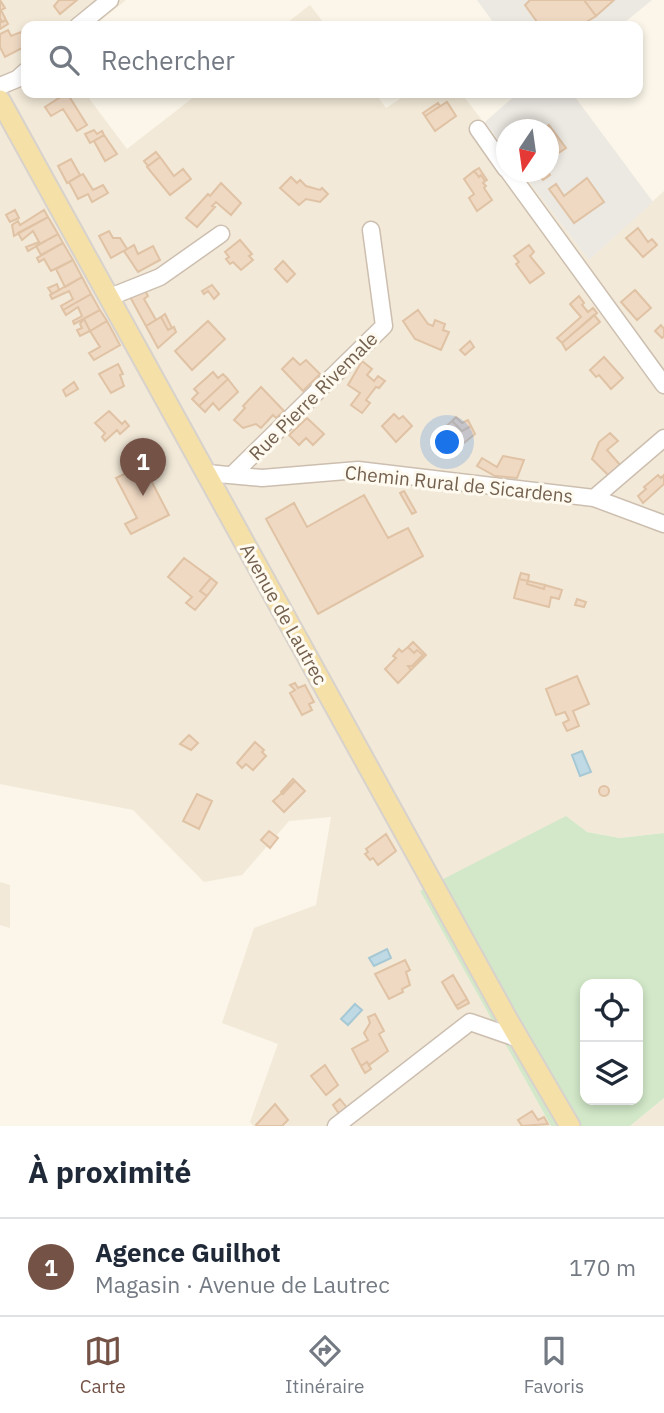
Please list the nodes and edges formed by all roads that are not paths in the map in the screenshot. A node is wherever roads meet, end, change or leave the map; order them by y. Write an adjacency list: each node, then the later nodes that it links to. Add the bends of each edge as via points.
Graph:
1 (110, 0): 2 (street)
2 (84, 21)
3 (21, 75): 4 (street)
4 (0, 86)
5 (2, 111): 11 (main road, Avenue de Lautrec)
6 (478, 130): 7 (street)
7 (496, 154)
8 (517, 182): 12 (street)
9 (371, 230): 15 (street, Rue Pierre Rivemale, via 384,326)
10 (221, 234): 11 (street, via 160,277)
11 (110, 297): 14 (main road, Avenue de Lautrec)
12 (664, 385)
13 (664, 438): 16 (street)
14 (207, 473): 15 (street, Chemin Rural de Sicardens); 18 (main road, Avenue de Lautrec)
15 (232, 475): 16 (street, Chemin Rural de Sicardens, via 262,478 358,470)
16 (594, 498): 17 (street, Chemin Rural de Sicardens)
17 (664, 524)
18 (519, 1039): 19 (street, via 470,1022); 20 (main road, Avenue de Lautrec)
19 (336, 1126)
20 (570, 1126)

